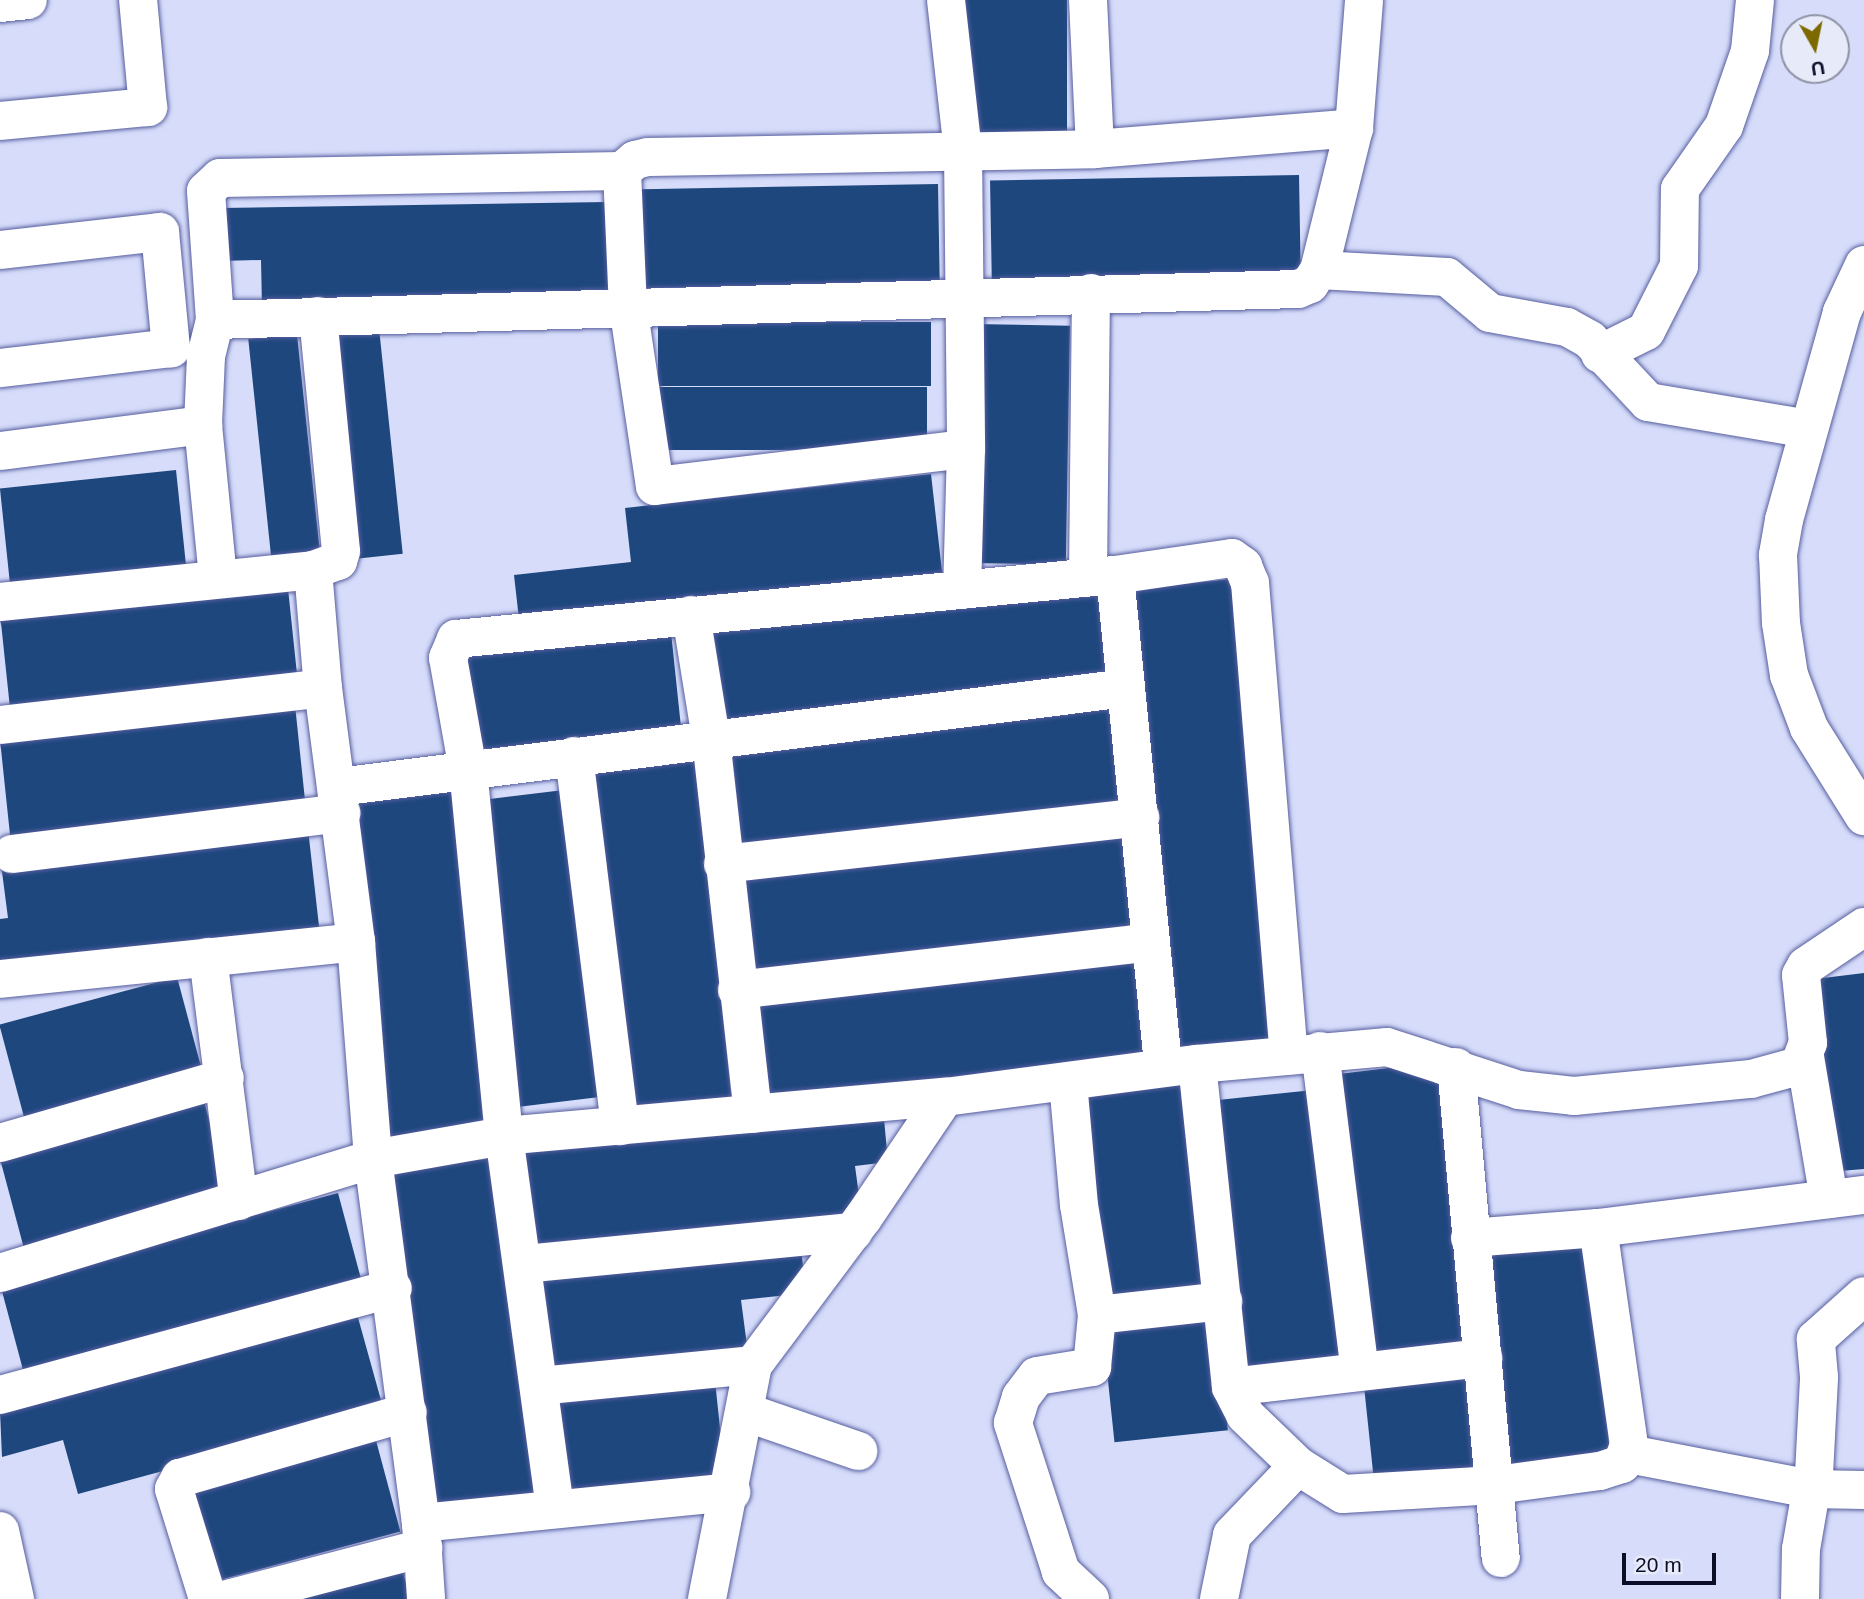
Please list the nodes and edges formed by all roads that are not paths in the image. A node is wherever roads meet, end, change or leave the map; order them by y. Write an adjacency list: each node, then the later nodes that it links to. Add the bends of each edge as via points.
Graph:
1 (29, 0): 8 (street)
2 (138, 0): 10 (street, via 148,107)
3 (946, 0): 13 (street)
4 (1088, 0): 12 (street)
5 (1339, 0): 9 (street)
6 (1364, 0): 9 (street)
7 (1755, 0): 23 (street, via 1750,51 1724,126 1680,189 1679,266 1646,331)
8 (0, 3)
9 (1355, 76): 11 (street)
10 (0, 121)
11 (1354, 128): 12 (street); 17 (street)
12 (1095, 149): 13 (street)
13 (963, 151): 14 (street, via 648,157 635,160); 19 (street)
14 (622, 171): 20 (street); 22 (street, via 214,180 206,191)
15 (0, 250): 24 (street, via 160,232 171,348)
16 (1864, 265): 26 (street, via 1842,312)
17 (1319, 270): 18 (street, via 1310,284 1298,289); 23 (street, via 1447,277 1490,313 1567,327 1590,340)
18 (1091, 293): 19 (street); 30 (street)
19 (965, 296): 20 (street); 27 (street)
20 (628, 306): 21 (street); 27 (street, via 652,483 659,488)
21 (318, 316): 22 (street); 29 (street, via 341,551 333,565)
22 (215, 320): 25 (street, via 206,356)
23 (1600, 354): 26 (street, via 1648,402)
24 (0, 369)
25 (203, 425): 28 (street); 31 (street)
26 (1809, 429): 42 (street, via 1778,555 1781,623 1789,674 1809,728)
27 (966, 449): 32 (street)
28 (0, 451)
29 (313, 570): 31 (street); 35 (street)
30 (1101, 576): 32 (street); 36 (street); 54 (street, via 1232,558 1247,572)
31 (218, 577): 33 (street)
32 (962, 590): 34 (street)
33 (0, 602)
34 (691, 615): 38 (street); 40 (street, via 456,639 448,658)
35 (323, 688): 37 (street); 41 (street)
36 (1126, 688): 38 (street); 43 (street)
37 (0, 725)
38 (711, 739): 39 (street); 45 (street)
39 (573, 756): 40 (street); 62 (street)
40 (468, 770): 41 (street); 63 (street)
41 (339, 800): 44 (street); 47 (street)
42 (1864, 816)
43 (1140, 817): 45 (street); 48 (street)
44 (12, 854)
45 (723, 864): 52 (street)
46 (1864, 927): 55 (street, via 1805,965 1801,975 1808,1042)
47 (356, 942): 49 (street); 65 (street)
48 (1150, 942): 52 (street); 56 (street)
49 (208, 957): 50 (street); 58 (street)
50 (102, 969): 51 (street); 53 (street)
51 (0, 979)
52 (737, 990): 61 (street)
53 (0, 1002)
54 (1304, 1053): 56 (street); 57 (street, via 1387,1047); 79 (street)
55 (1805, 1057): 57 (street, via 1790,1070 1751,1079 1574,1096 1519,1090); 66 (street)
56 (1180, 1066): 59 (street); 75 (street)
57 (1456, 1067): 70 (street)
58 (225, 1078): 64 (street); 67 (street)
59 (1068, 1082): 60 (street); 76 (street, via 1079,1205)
60 (945, 1097): 61 (street); 69 (street)
61 (753, 1114): 62 (street)
62 (620, 1126): 63 (street)
63 (503, 1136): 65 (street); 71 (street)
64 (0, 1143)
65 (373, 1159): 67 (street); 73 (street)
66 (1847, 1197): 68 (street)
67 (239, 1201): 72 (street)
68 (1598, 1228): 70 (street); 86 (street)
69 (853, 1232): 71 (street); 78 (street)
70 (1470, 1238): 77 (street)
71 (524, 1264): 80 (street)
72 (0, 1273)
73 (393, 1288): 82 (street); 83 (street)
74 (1864, 1296): 89 (street, via 1815,1339 1819,1377)
75 (1223, 1301): 76 (street); 81 (street)
76 (1097, 1315): 101 (street, via 1092,1367 1037,1376 1021,1397 1013,1423 1061,1572)
77 (1483, 1358): 79 (street); 88 (street)
78 (753, 1365): 80 (street); 84 (street)
79 (1360, 1370): 81 (street)
80 (539, 1386): 92 (street)
81 (1231, 1387): 87 (street, via 1245,1415)
82 (0, 1395)
83 (408, 1412): 94 (street); 97 (street, via 180,1478 174,1489)
84 (745, 1412): 85 (street); 91 (street)
85 (858, 1451)
86 (1629, 1454): 88 (street, via 1622,1464 1600,1471); 89 (street)
87 (1298, 1466): 88 (street, via 1355,1496); 102 (street, via 1232,1535)
88 (1496, 1485): 95 (street)
89 (1811, 1489): 90 (street); 103 (street, via 1801,1549)
90 (1864, 1489)
91 (731, 1492): 92 (street); 100 (street)
92 (555, 1508): 94 (street)
93 (0, 1531): 96 (street)
94 (422, 1535): 98 (street); 99 (street)
95 (1501, 1559)
96 (15, 1599)
97 (208, 1599)
98 (227, 1599)
99 (426, 1599)
100 (707, 1599)
101 (1090, 1599)
102 (1219, 1599)
103 (1800, 1599)

